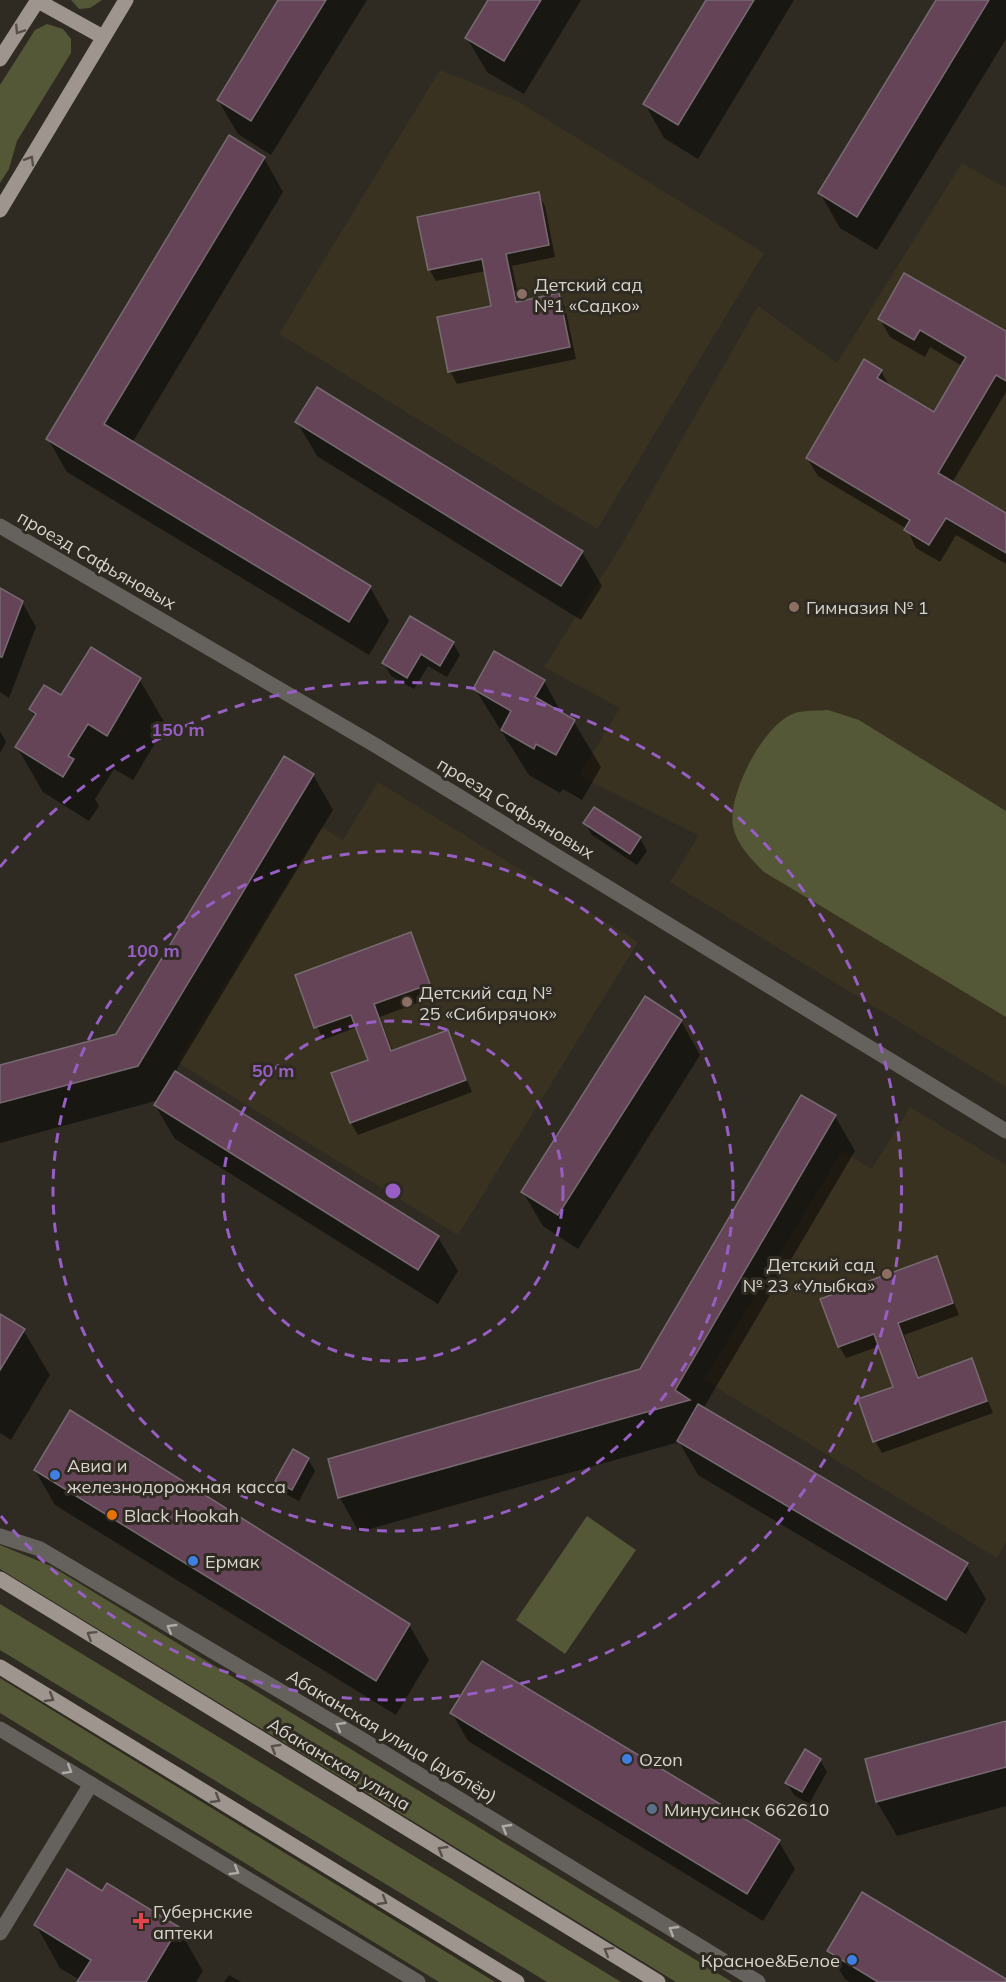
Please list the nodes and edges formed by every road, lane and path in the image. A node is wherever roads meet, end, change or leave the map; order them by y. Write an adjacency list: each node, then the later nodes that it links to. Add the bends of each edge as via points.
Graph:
1 (37, 0): 3 (main road); 4 (main road, one-way to 4)
2 (126, 0): 3 (main road)
3 (103, 37): 5 (main road, one-way to 3)
4 (0, 59)
5 (0, 210)
6 (0, 526): 7 (street, проезд Сафьяновых, via 375,745)
7 (1006, 1131)
8 (0, 1536): 17 (street, Абаканская улица (дублёр), one-way to 8, via 358,1737 40,1549)
9 (0, 1579): 16 (main road, Абаканская улица, one-way to 9)
10 (0, 1667): 15 (main road, one-way to 15)
11 (0, 1729): 12 (street, one-way to 12)
12 (91, 1784): 13 (street); 14 (street, one-way to 14)
13 (0, 1933)
14 (418, 1982)
15 (516, 1982)
16 (658, 1982)
17 (759, 1982)

